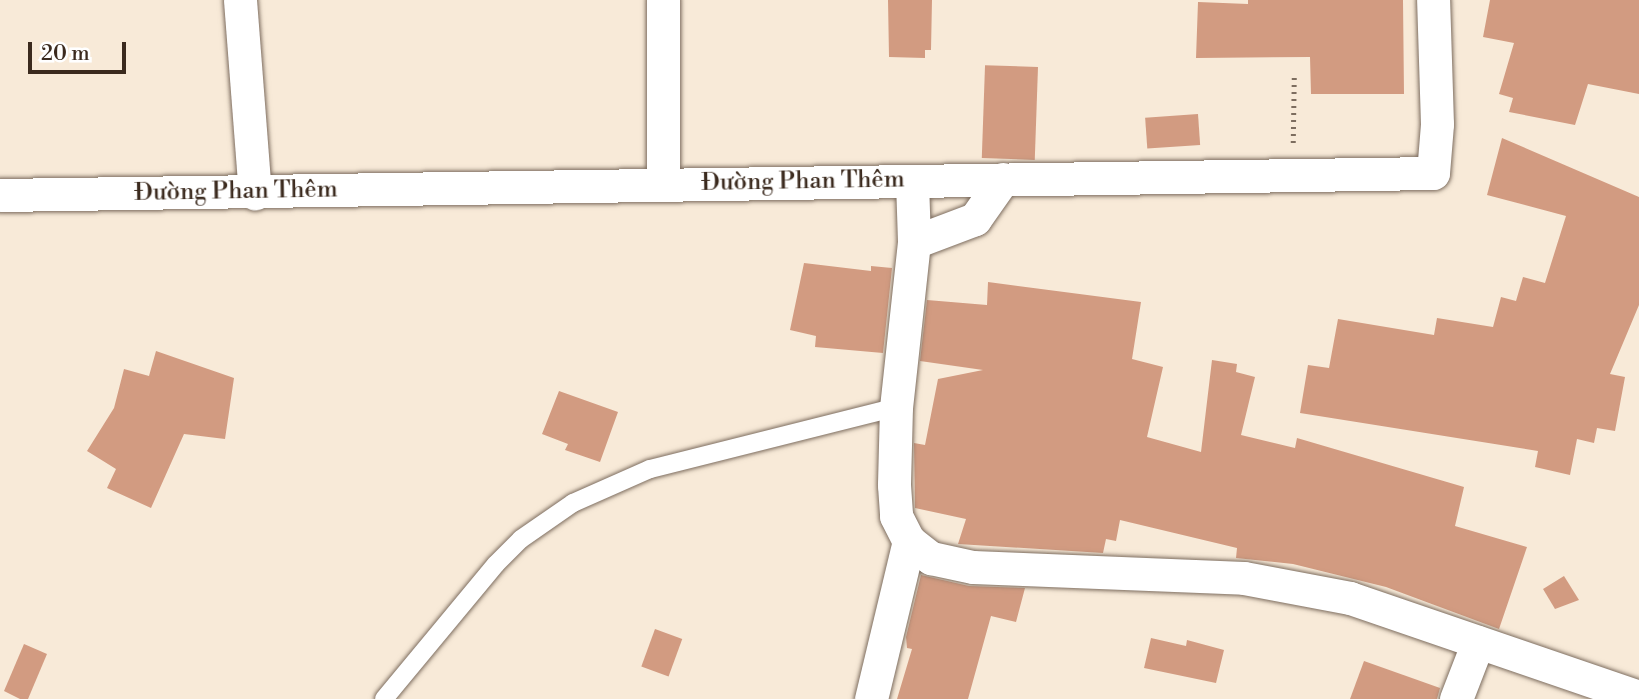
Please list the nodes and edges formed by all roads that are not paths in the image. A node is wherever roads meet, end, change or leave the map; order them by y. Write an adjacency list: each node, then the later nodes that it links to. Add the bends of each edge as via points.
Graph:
1 (240, 0): 7 (street)
2 (663, 0): 6 (street)
3 (1433, 0): 4 (street, Đường Phan Thêm, via 1437,124 1433,173)
4 (1003, 179): 5 (street, Đường Phan Thêm); 9 (street, via 975,219)
5 (912, 181): 6 (street, Đường Phan Thêm); 9 (street)
6 (663, 184): 7 (street, Đường Phan Thêm)
7 (255, 193): 8 (street, Đường Phan Thêm)
8 (0, 195)
9 (914, 242): 10 (street)
10 (896, 407): 11 (street, via 896,516); 14 (lane, via 650,469 573,503 520,539)
11 (909, 541): 12 (street, via 931,558 973,567 1244,578 1350,598); 15 (street)
12 (1478, 642): 13 (street); 16 (street)
13 (1639, 696)
14 (384, 699)
15 (871, 699)
16 (1456, 699)

